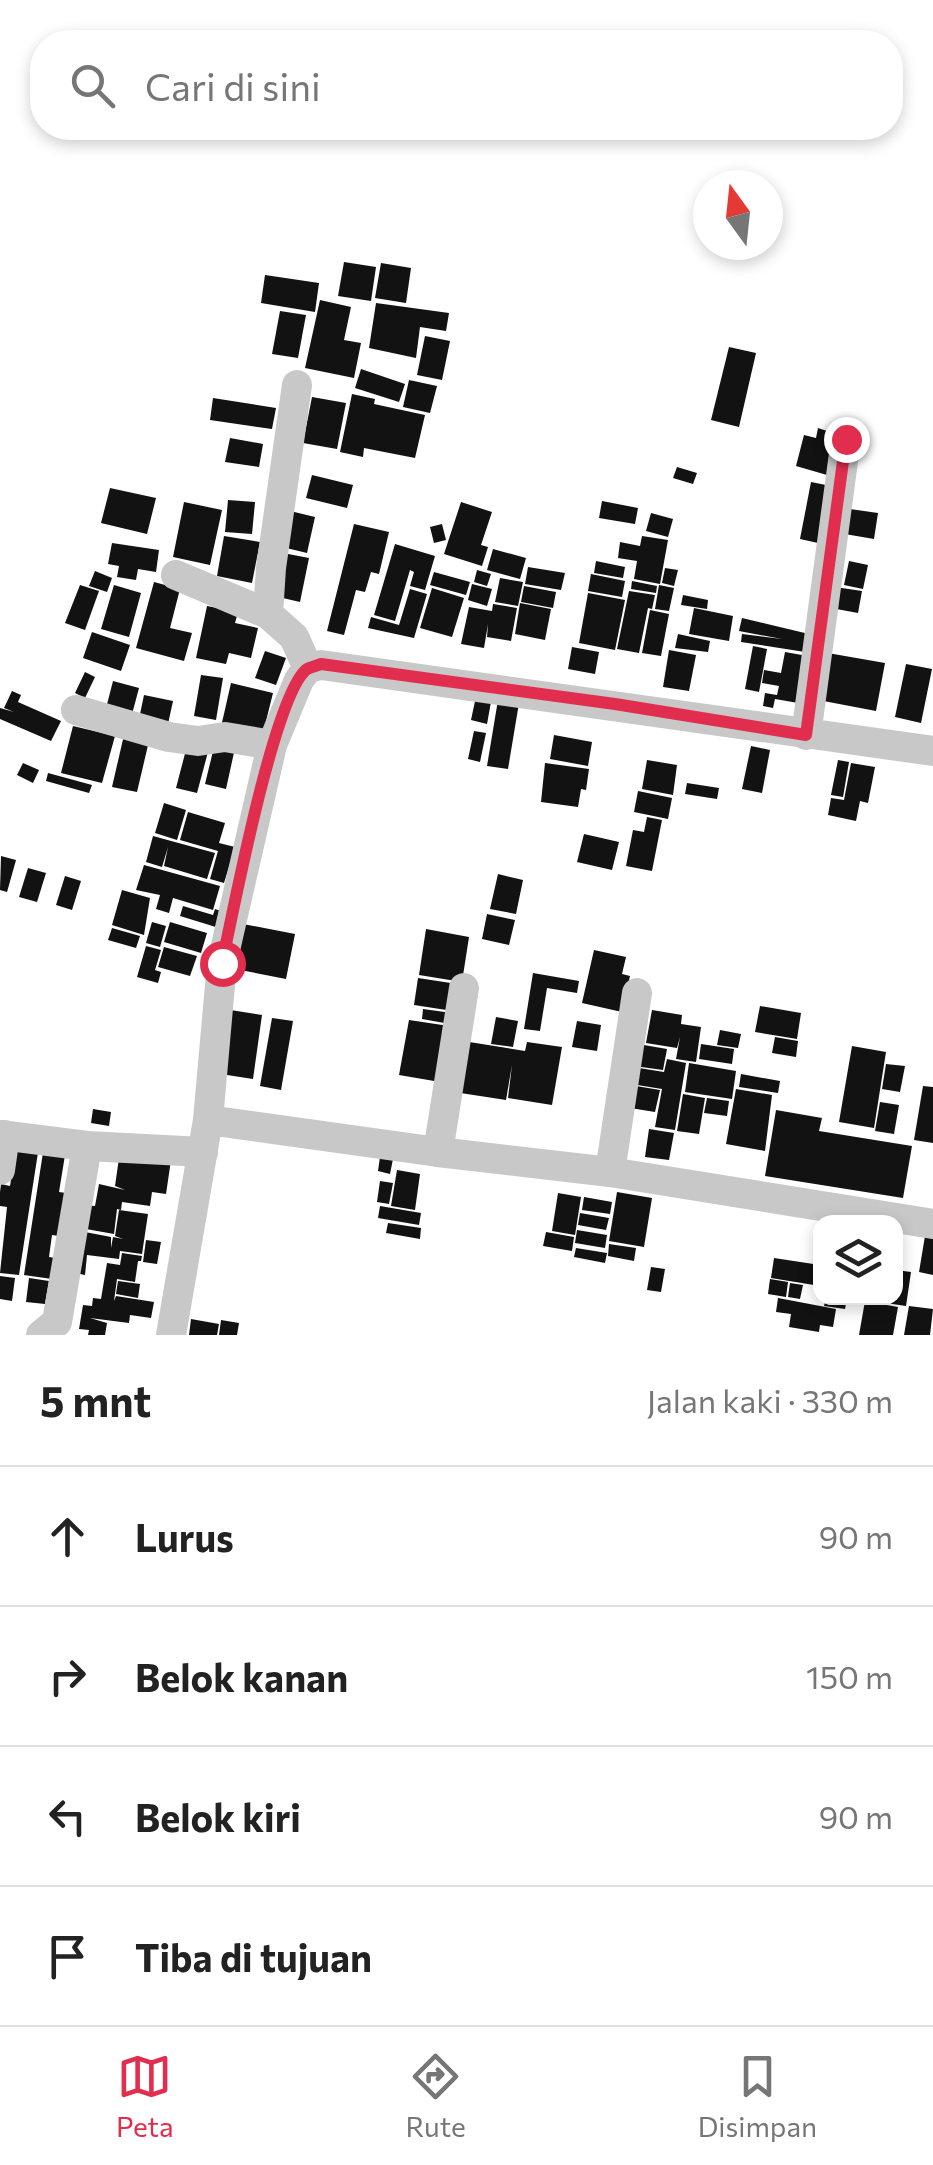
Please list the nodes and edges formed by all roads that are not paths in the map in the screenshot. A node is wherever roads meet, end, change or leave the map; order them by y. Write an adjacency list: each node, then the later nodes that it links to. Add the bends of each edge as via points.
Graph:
1 (297, 385): 4 (street)
2 (846, 439): 7 (street)
3 (176, 575): 4 (street)
4 (268, 614): 5 (street, via 294,637)
5 (308, 668): 7 (street, via 321,664); 8 (street)
6 (76, 710): 8 (street, via 169,737)
7 (806, 735): 9 (street)
8 (272, 745): 12 (street, via 222,963)
9 (933, 751)
10 (464, 988): 16 (street)
11 (637, 993): 18 (street)
12 (208, 1120): 15 (street); 16 (street)
13 (2, 1135): 14 (street); 17 (street)
14 (87, 1146): 15 (street); 20 (street, via 56,1322)
15 (203, 1152): 21 (street)
16 (438, 1152): 18 (street)
17 (0, 1170)
18 (610, 1172): 19 (street)
19 (933, 1224)
20 (41, 1335)
21 (172, 1335)

